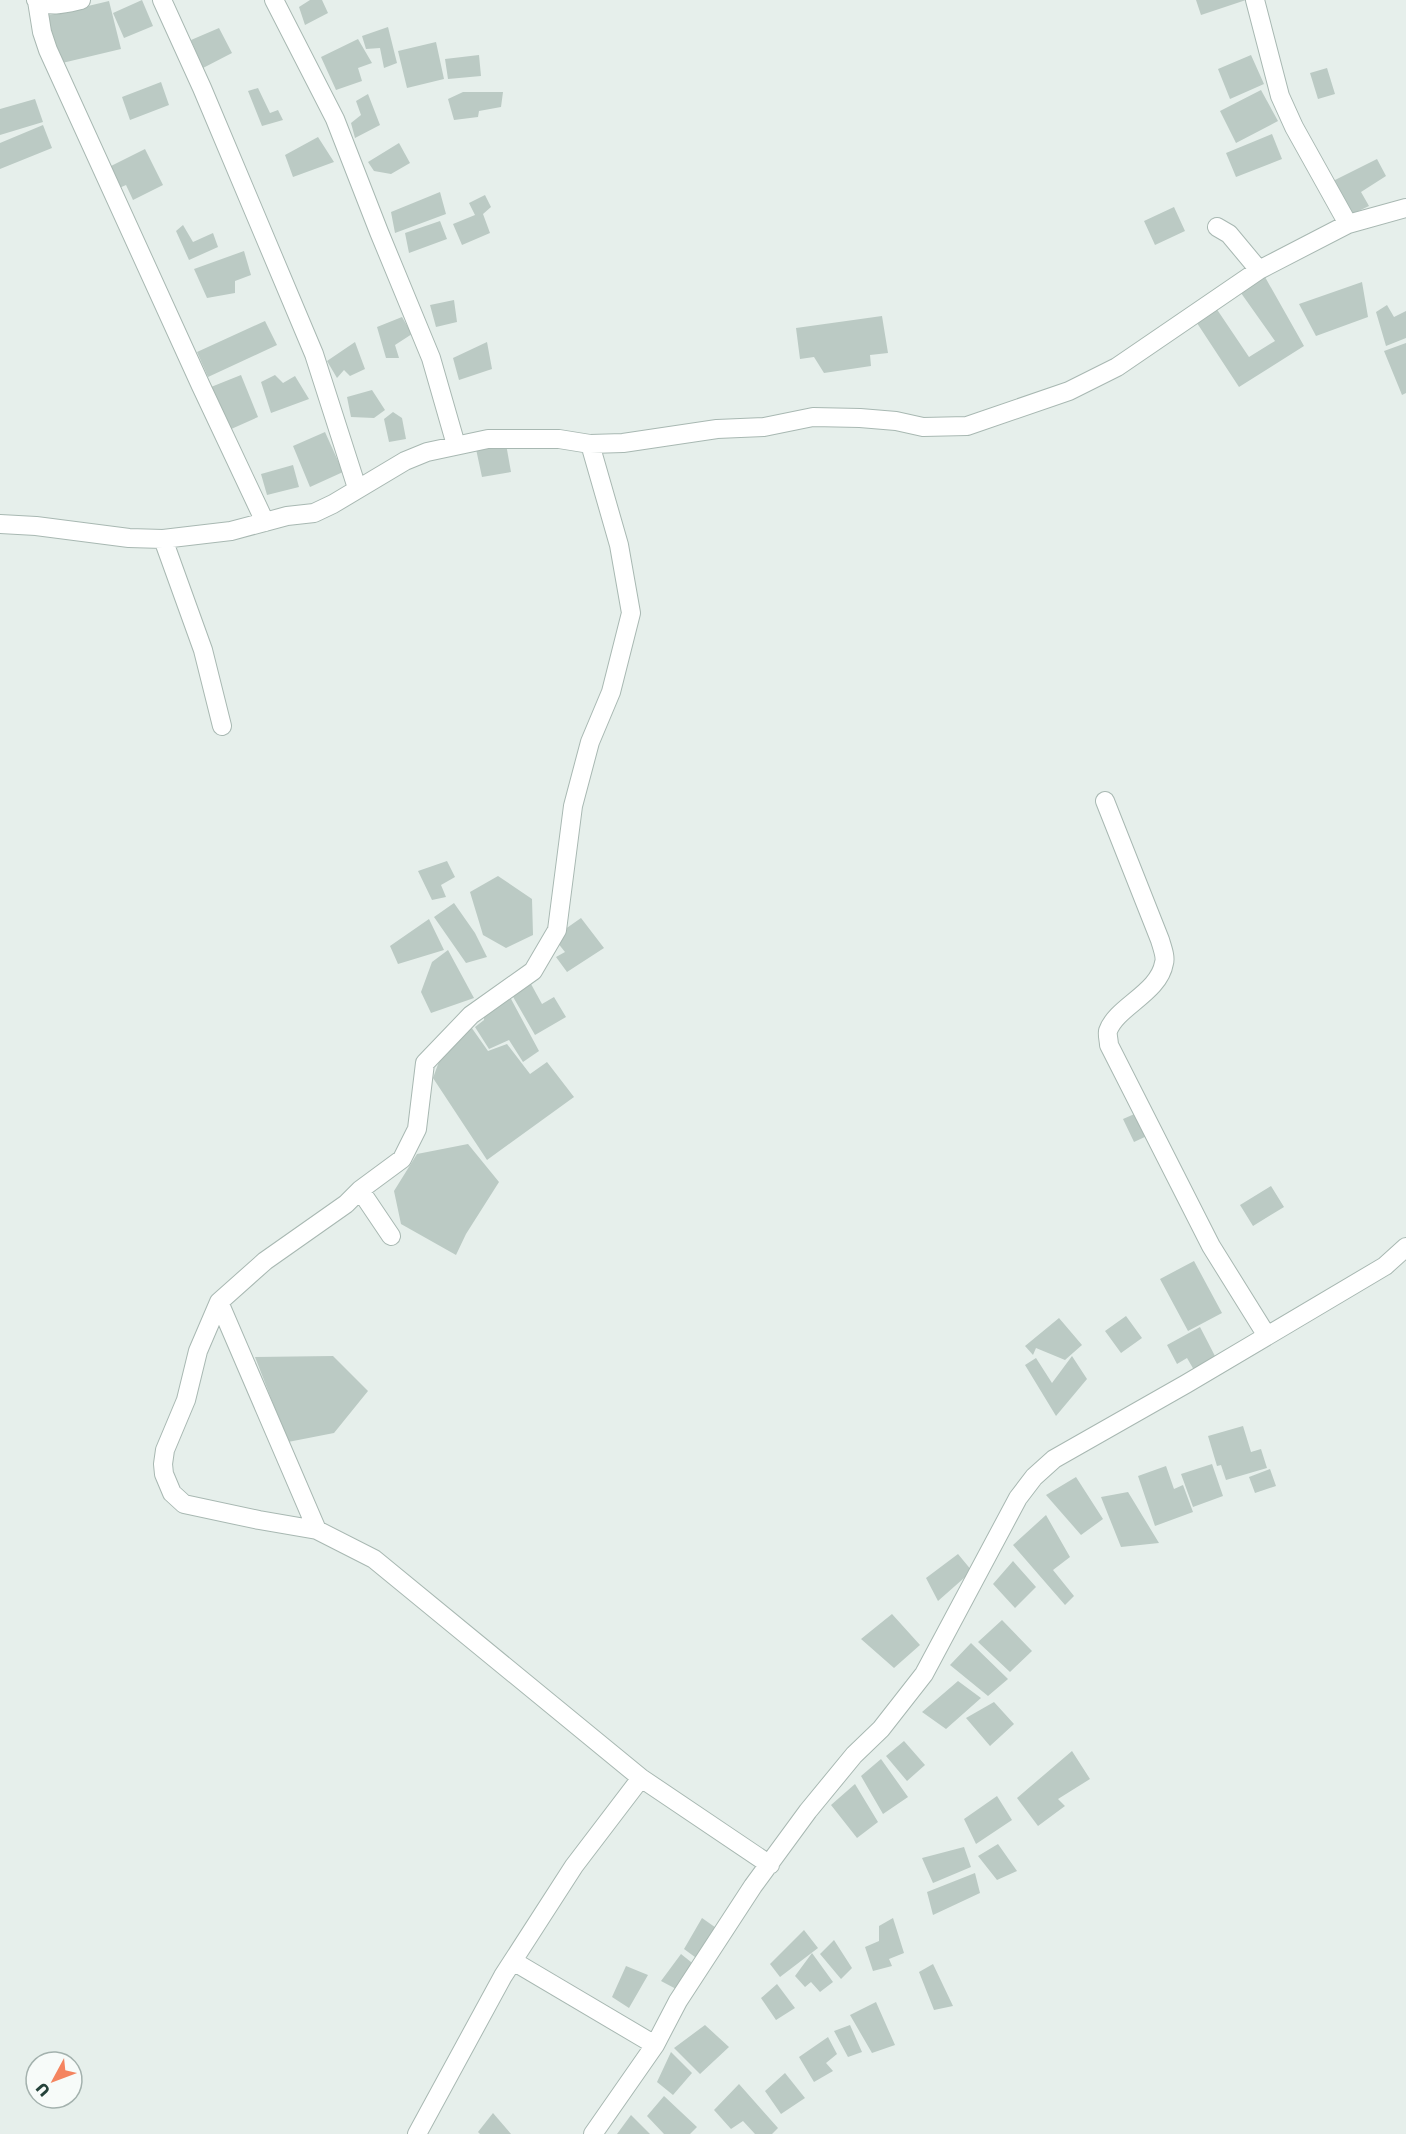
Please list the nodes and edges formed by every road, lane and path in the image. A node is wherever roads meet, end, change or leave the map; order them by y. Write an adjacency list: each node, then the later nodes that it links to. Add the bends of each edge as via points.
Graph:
1 (36, 0): 2 (street, via 61,5); 13 (street, via 48,50)
2 (81, 0)
3 (162, 0): 12 (street, via 314,354)
4 (274, 0): 11 (street, via 334,119 431,358)
5 (1255, 0): 7 (street, via 1280,96)
6 (1406, 208): 7 (street)
7 (1348, 224): 9 (street)
8 (1217, 226): 9 (street, via 1229,234)
9 (1259, 270): 10 (street, via 1117,367 1069,391 967,426 923,427 869,418 813,417 764,427)
10 (590, 444): 11 (street, via 512,438); 18 (street, via 619,545 631,613 611,692 590,742 573,806 558,930 533,971 471,1016 424,1063 417,1129 402,1159)
11 (456, 445): 12 (street, via 405,461)
12 (357, 488): 13 (street, via 314,513)
13 (265, 522): 15 (street, via 231,531)
14 (0, 524): 15 (street)
15 (163, 539): 16 (street, via 203,650)
16 (222, 726)
17 (1105, 801): 22 (street, via 1165,962 1146,992 1116,1020 1108,1032 1109,1045 1211,1246)
18 (360, 1190): 19 (street); 21 (street, via 265,1261)
19 (391, 1236)
20 (1406, 1247): 22 (street, via 1385,1266)
21 (219, 1302): 23 (street); 23 (street, via 165,1450 164,1474 172,1493 184,1504 201,1509)
22 (1267, 1336): 25 (street, via 1054,1460 1034,1477 1018,1498 924,1674 808,1811)
23 (317, 1530): 24 (street, via 374,1559)
24 (641, 1778): 25 (street); 26 (street, via 574,1866)
25 (770, 1865): 27 (street, via 683,1992)
26 (513, 1961): 27 (street); 28 (street)
27 (655, 2045): 29 (street)
28 (417, 2134)
29 (593, 2134)

